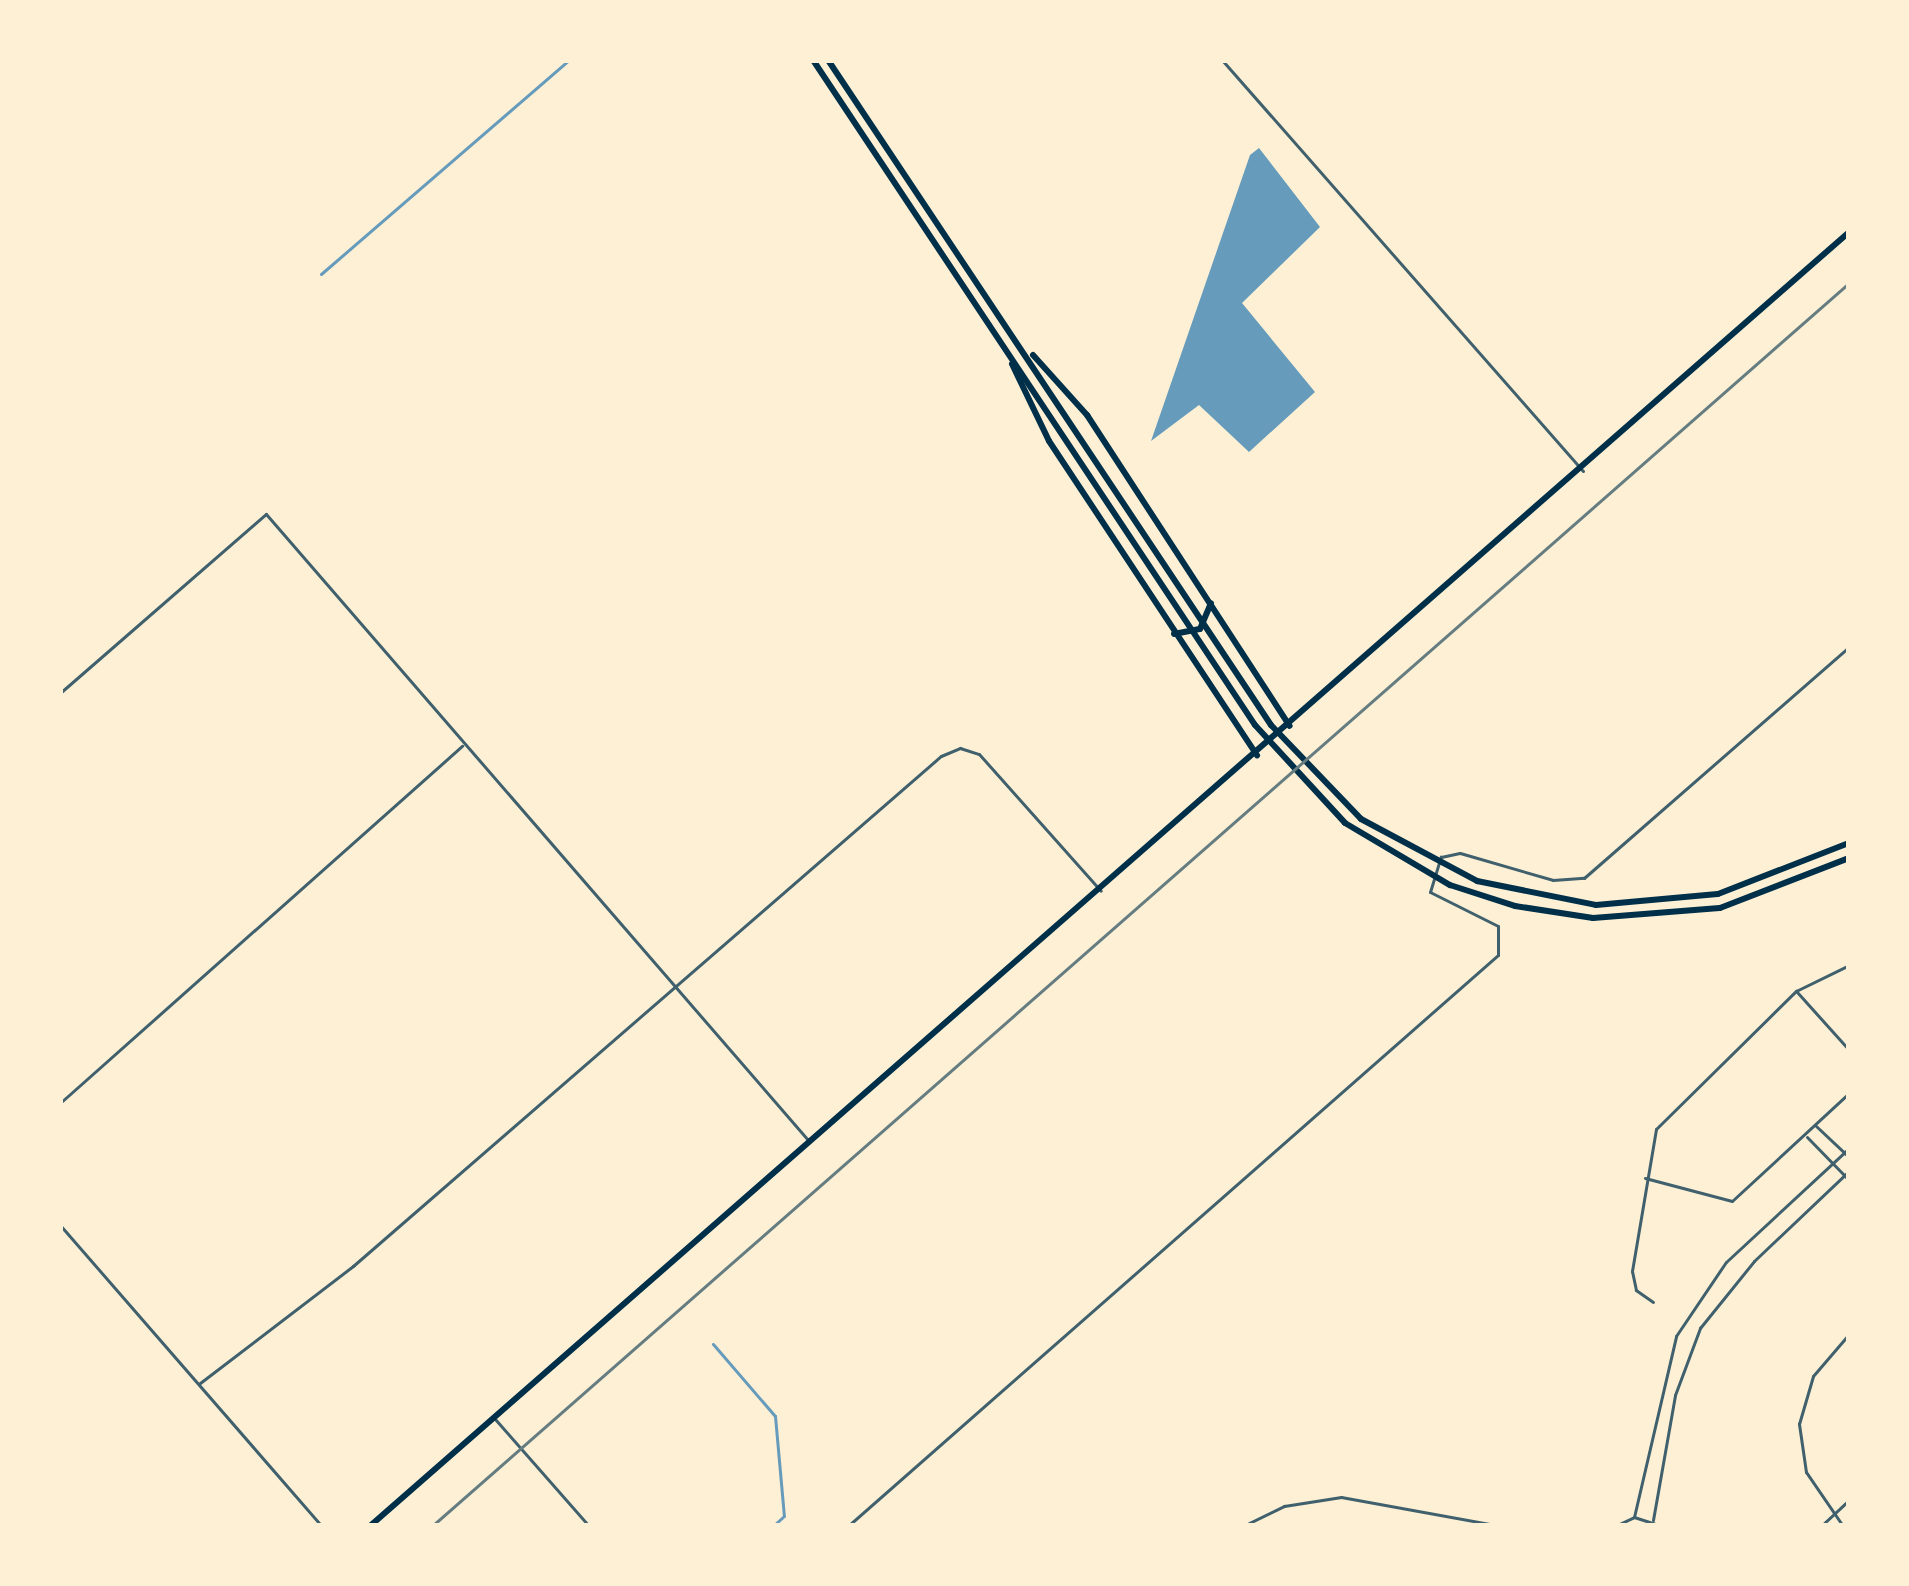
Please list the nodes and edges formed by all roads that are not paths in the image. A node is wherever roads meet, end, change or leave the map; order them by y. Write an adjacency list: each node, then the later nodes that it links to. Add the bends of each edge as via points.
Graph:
1 (812, 60): 6 (main road)
2 (828, 60): 5 (main road)
3 (1222, 60): 7 (street)
4 (1849, 232): 7 (main road)
5 (1021, 342): 8 (main road, via 1087,415); 15 (main road, via 1271,725 1345,806 1414,852 1477,881 1607,905 1735,890)
6 (1002, 344): 9 (main road, via 1049,441); 16 (main road, via 1265,740 1345,823 1450,885 1593,918 1720,908)
7 (1583, 471): 12 (main road)
8 (1211, 603): 9 (main road, via 1200,629); 12 (main road)
9 (1174, 634): 14 (main road)
10 (1849, 647): 45 (street, via 1584,878 1553,880 1460,853 1441,857 1430,892 1498,926 1498,955)
11 (60, 693): 13 (street, via 266,514)
12 (1290, 726): 14 (main road)
13 (464, 744): 19 (street); 23 (street)
14 (1257, 755): 17 (main road)
15 (1849, 843)
16 (1849, 858)
17 (1101, 890): 19 (street, via 979,754 961,748 941,756); 26 (main road)
18 (1849, 964): 20 (street)
19 (674, 988): 26 (street); 34 (street, via 353,1266)
20 (1796, 991): 21 (street); 30 (street, via 1668,1112)
21 (1849, 1050)
22 (1849, 1093): 24 (street)
23 (60, 1103)
24 (1816, 1126): 25 (street); 27 (street)
25 (1806, 1136): 28 (street); 30 (street, via 1732,1201)
26 (811, 1143): 35 (main road)
27 (1847, 1152): 28 (street)
28 (1832, 1163): 29 (street); 36 (street, via 1700,1297 1664,1369)
29 (1847, 1176): 37 (street, via 1713,1307 1688,1356)
30 (1644, 1178): 32 (street, via 1631,1282)
31 (60, 1225): 34 (street)
32 (1652, 1301)
33 (1849, 1334): 39 (street, via 1813,1376 1799,1424 1807,1472)
34 (200, 1383): 42 (street)
35 (494, 1418): 43 (main road); 44 (street)
36 (1651, 1430): 37 (street); 40 (street)
37 (1668, 1433): 41 (street)
38 (1849, 1500): 39 (street)
39 (1833, 1515): 50 (street); 51 (street)
40 (1634, 1517): 41 (street); 48 (street)
41 (1653, 1520): 49 (street)
42 (322, 1526)
43 (370, 1526)
44 (590, 1526)
45 (848, 1526)
46 (1243, 1526): 47 (street, via 1284,1506 1341,1496)
47 (1501, 1526)
48 (1615, 1526)
49 (1662, 1526)
50 (1821, 1526)
51 (1843, 1526)

